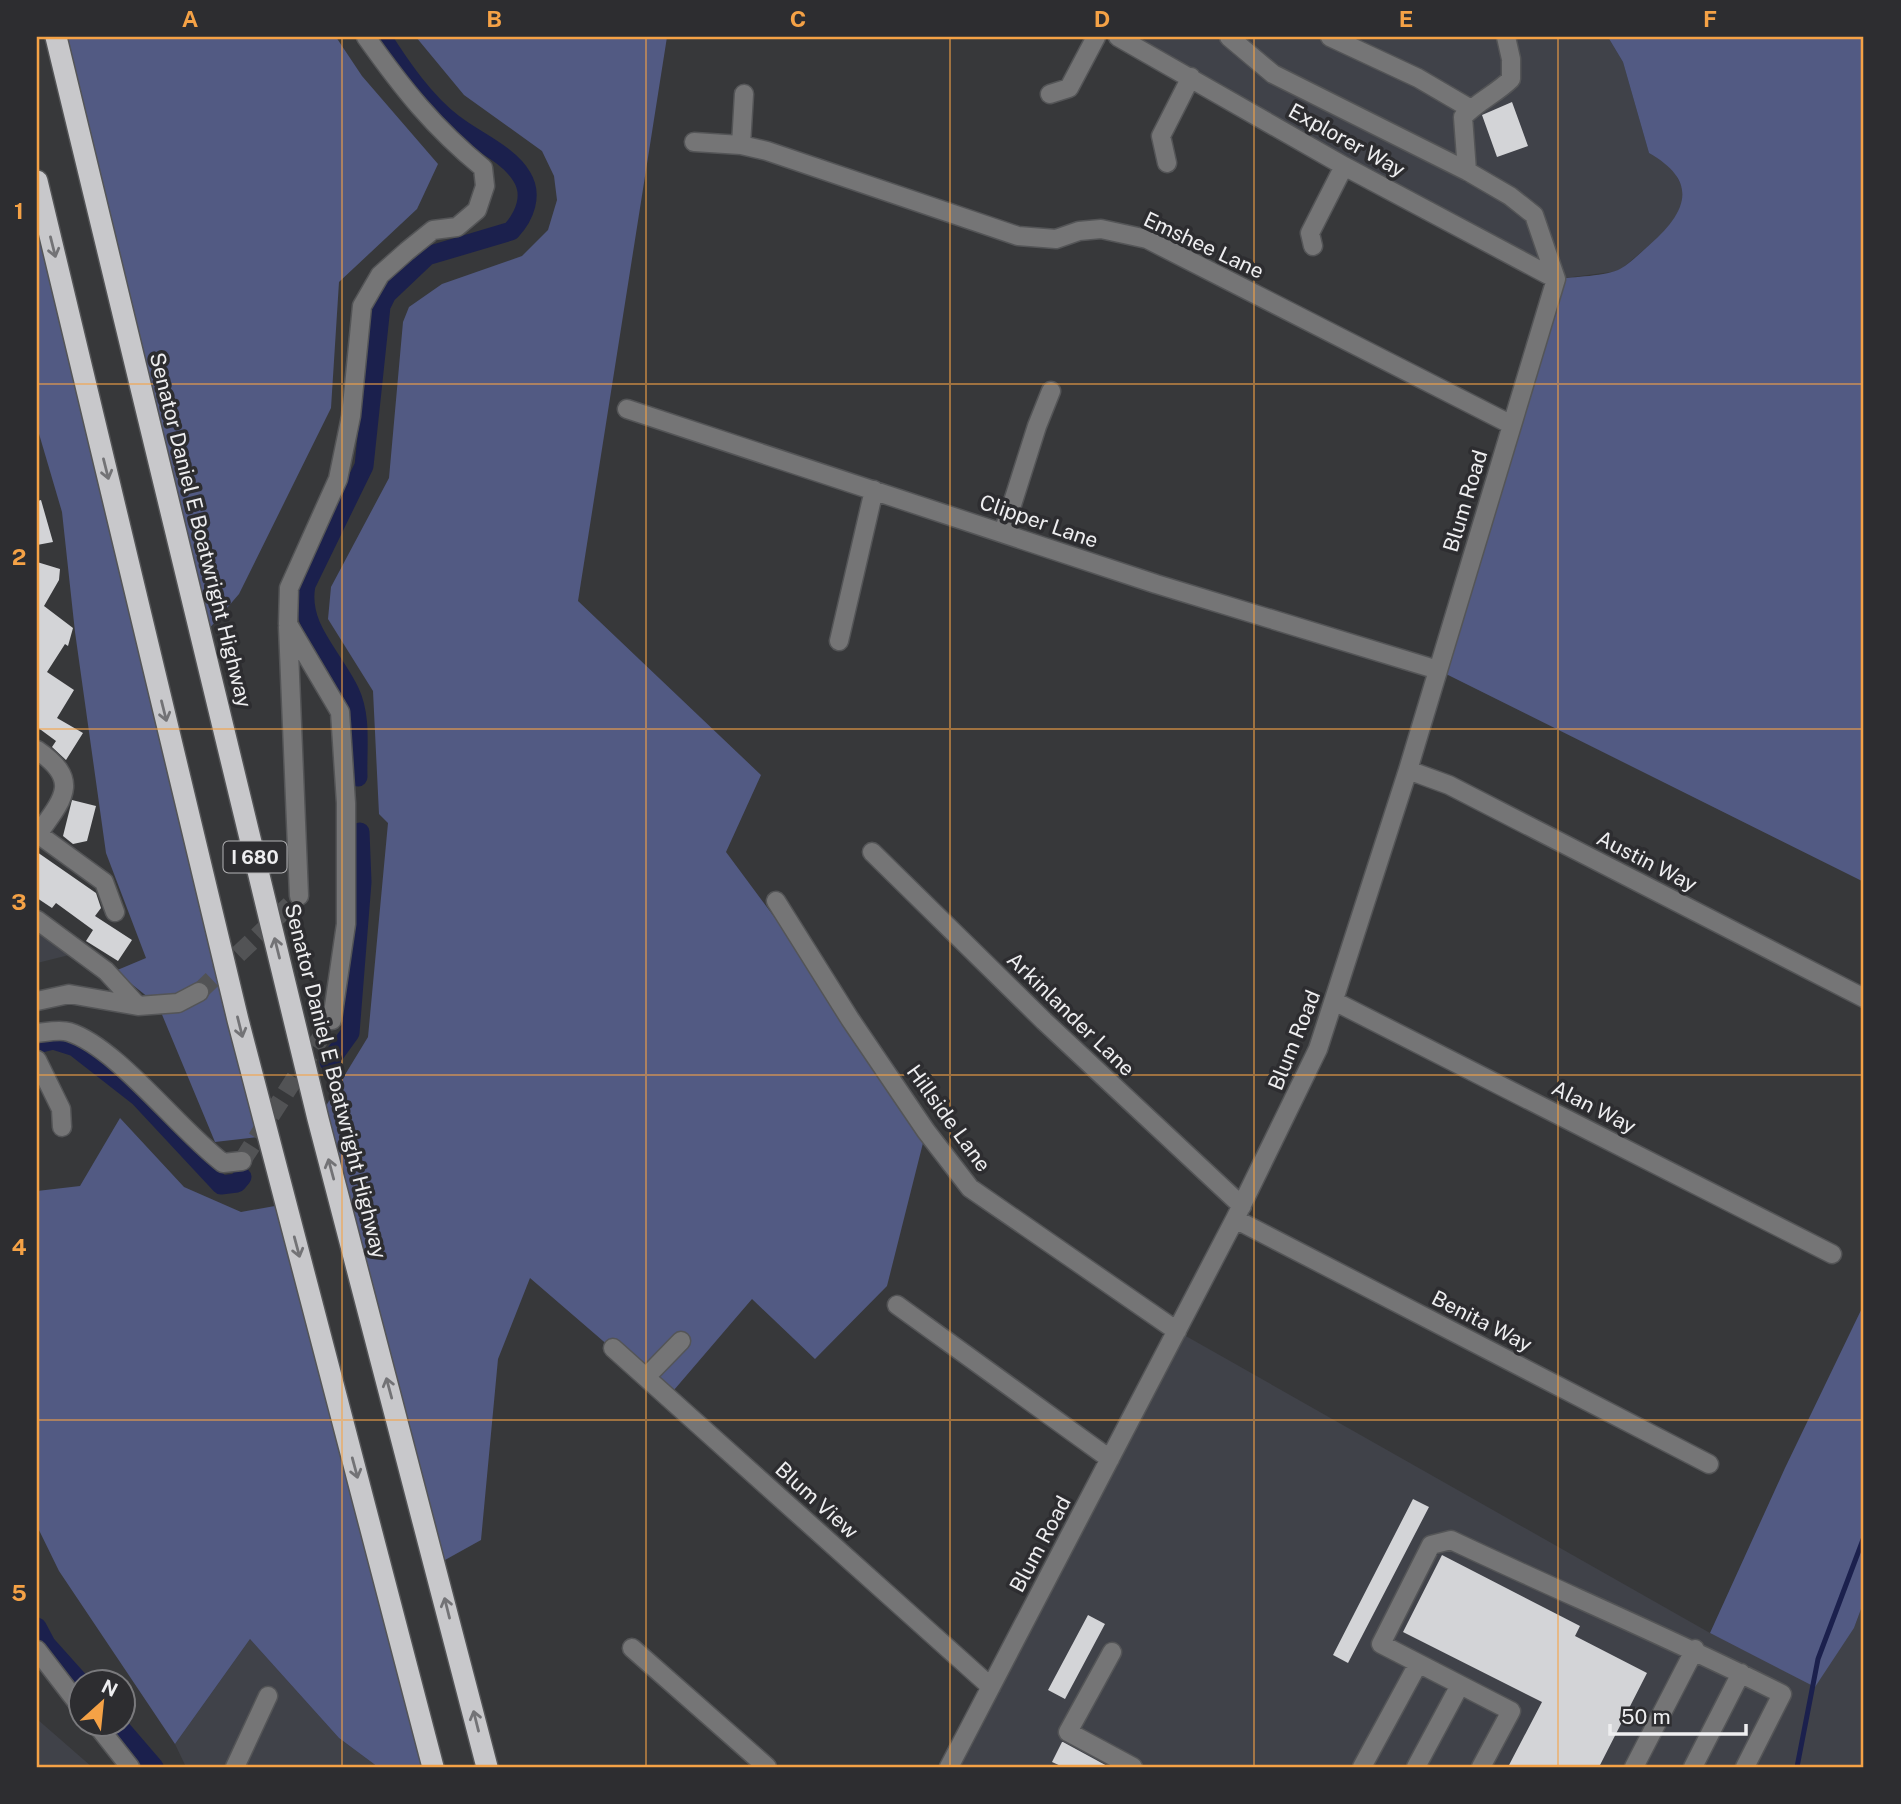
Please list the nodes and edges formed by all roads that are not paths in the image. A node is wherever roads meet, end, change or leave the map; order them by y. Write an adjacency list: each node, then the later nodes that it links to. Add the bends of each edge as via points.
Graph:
1 (56, 37): 69 (highway, Senator Daniel E Boatwright Highway / I 680, one-way to 1, via 318,1119)
2 (366, 37): 25 (street, via 407,96 483,169 485,186 477,210 457,227 433,230 407,251 380,275 362,306 351,416 338,479 289,588)
3 (1096, 37): 10 (street, via 1069,88)
4 (1118, 37): 8 (street, Explorer Way)
5 (1230, 37): 16 (street, via 1273,74)
6 (1330, 37): 11 (street, via 1418,78)
7 (1506, 37): 11 (street, via 1511,79)
8 (1191, 77): 14 (street, via 1161,136); 15 (street, Explorer Way)
9 (744, 94): 13 (street)
10 (1050, 94)
11 (1471, 109): 16 (street, via 1463,117)
12 (694, 142): 13 (street, Emshee Lane)
13 (741, 145): 22 (street, Emshee Lane, via 1018,236 1056,239 1101,229 1147,239)
14 (1167, 163)
15 (1344, 166): 18 (street, via 1310,233); 19 (street, Explorer Way)
16 (1467, 171): 19 (street, via 1534,215)
17 (37, 181): 68 (highway, I 680, one-way to 68, via 238,1020)
18 (1313, 246)
19 (1556, 279): 22 (street, Blum Road)
20 (1051, 391): 24 (street)
21 (628, 409): 23 (street, Clipper Lane)
22 (1513, 425): 27 (street, Blum Road)
23 (874, 490): 24 (street, Clipper Lane); 26 (street)
24 (1003, 533): 27 (street, Clipper Lane)
25 (288, 624): 32 (street); 41 (street, via 340,712 346,924)
26 (839, 641)
27 (1438, 670): 29 (street, Blum Road)
28 (37, 750): 30 (street, via 56,764 66,786)
29 (1408, 770): 37 (street, Austin Way, via 1449,785); 39 (street, Blum Road)
30 (37, 833): 34 (street, via 104,882)
31 (872, 852): 46 (street, Arkinlander Lane)
32 (299, 896)
33 (776, 901): 49 (street, Hillside Lane, via 850,1019 970,1188)
34 (115, 912)
35 (37, 920): 40 (street, via 106,971)
36 (199, 992): 40 (street, via 178,1003)
37 (1864, 998)
38 (37, 1001): 40 (street, via 69,994)
39 (1334, 1001): 46 (street, Blum Road, via 1297,1095); 47 (street, Alan Way)
40 (138, 1006)
41 (332, 1020)
42 (37, 1033): 45 (street, via 68,1031 100,1048 202,1147 223,1163)
43 (39, 1066): 44 (street, via 61,1109)
44 (62, 1127)
45 (242, 1161)
46 (1238, 1212): 49 (street, Blum Road); 54 (street, Benita Way)
47 (1832, 1254)
48 (897, 1305): 53 (street)
49 (1177, 1331): 53 (street, Blum Road)
50 (681, 1341): 52 (street)
51 (614, 1348): 52 (street, Blum View)
52 (646, 1377): 62 (street, Blum View)
53 (1110, 1459): 62 (street, Blum Road)
54 (1709, 1464)
55 (632, 1648): 70 (street)
56 (1695, 1649): 59 (street, via 1631,1625 1451,1540 1431,1545 1381,1644); 60 (street); 76 (street)
57 (37, 1650): 63 (street)
58 (1112, 1652): 72 (street, via 1068,1732)
59 (1418, 1664): 61 (street); 73 (street)
60 (1741, 1673): 77 (street); 78 (street, via 1782,1694)
61 (1460, 1685): 74 (street); 75 (street, via 1511,1711)
62 (991, 1687): 71 (street, Blum Road)
63 (66, 1688)
64 (268, 1696): 67 (street)
65 (107, 1738): 66 (street)
66 (130, 1767)
67 (235, 1767)
68 (433, 1767)
69 (487, 1767)
70 (767, 1767)
71 (949, 1767)
72 (1133, 1767)
73 (1362, 1767)
74 (1416, 1767)
75 (1481, 1767)
76 (1634, 1767)
77 (1693, 1767)
78 (1745, 1767)

